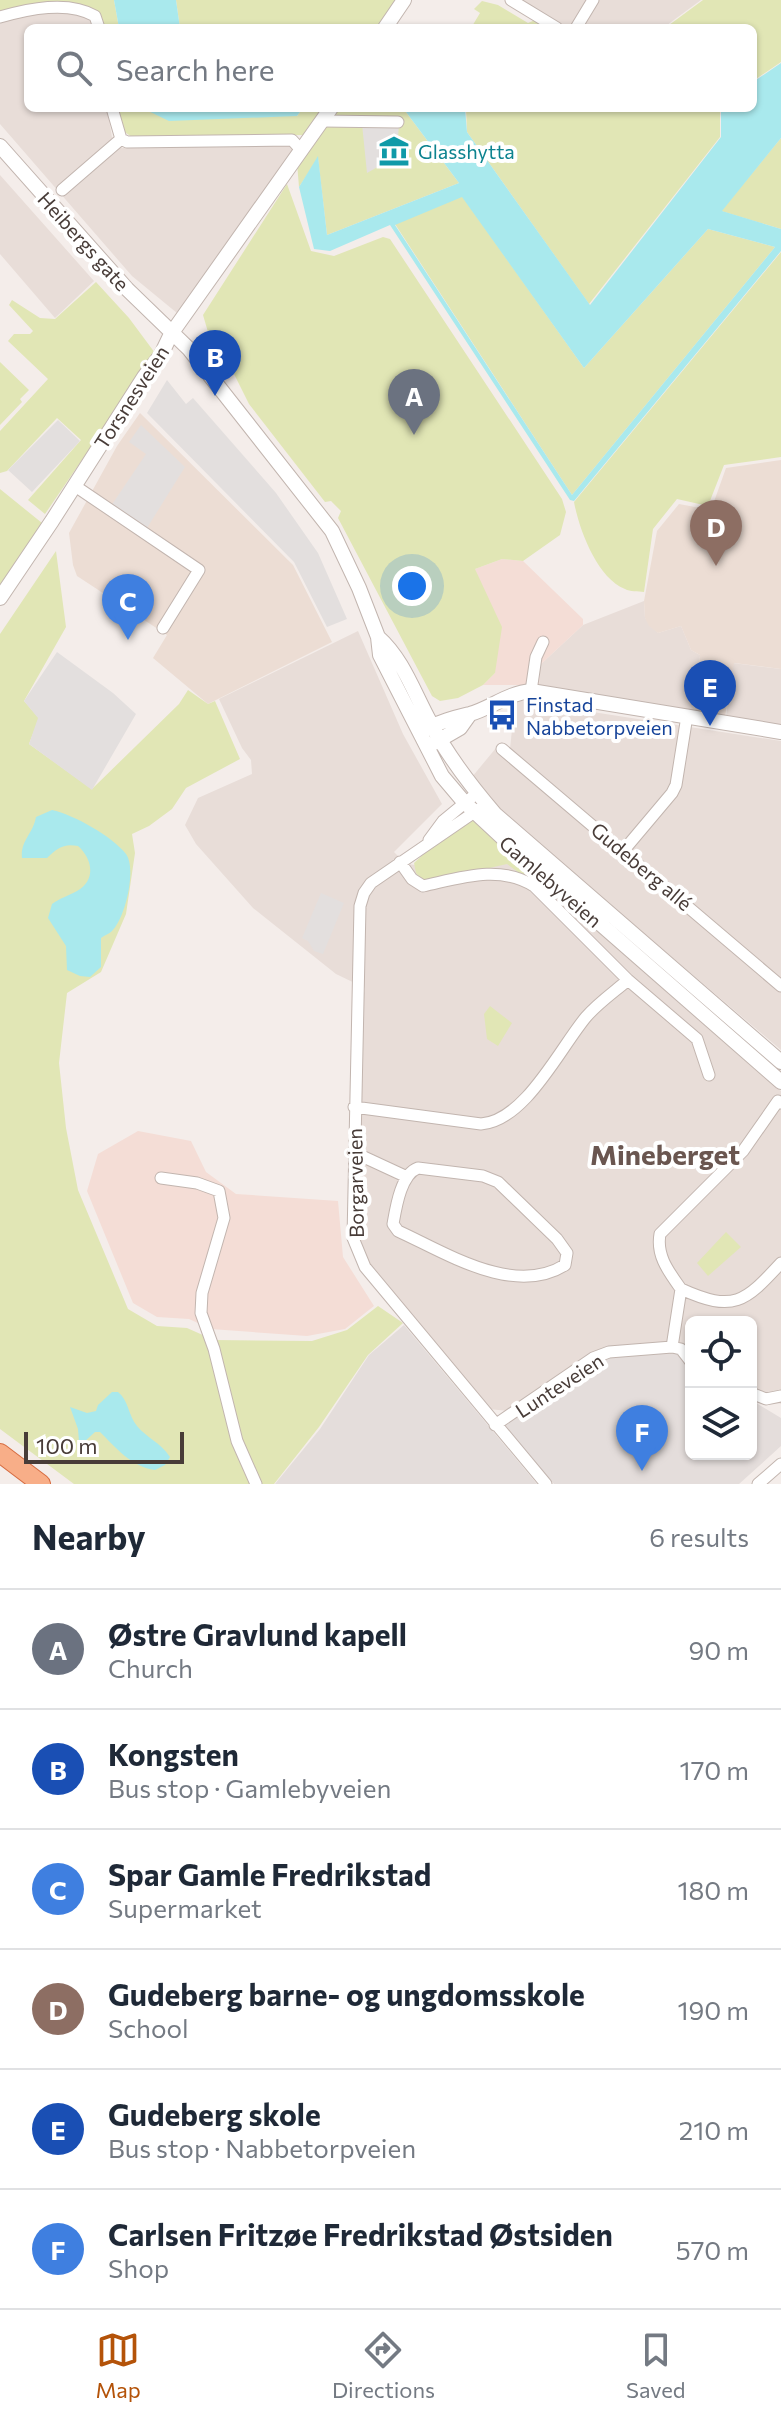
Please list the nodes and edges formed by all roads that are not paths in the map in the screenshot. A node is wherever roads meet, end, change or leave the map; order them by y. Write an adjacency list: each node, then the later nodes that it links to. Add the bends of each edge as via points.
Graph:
1 (404, 0): 6 (street)
2 (511, 0): 7 (street)
3 (593, 0): 8 (street)
4 (0, 17): 5 (street, via 23,10 77,9 95,16)
5 (98, 24)
6 (388, 24)
7 (550, 24)
8 (578, 24)
9 (113, 112): 12 (street)
10 (327, 114): 11 (street, Torsnesveien); 14 (street, Torsnesveien)
11 (398, 122)
12 (121, 139): 14 (street, via 292,140); 15 (street)
13 (0, 146): 16 (street, Heibergs gate)
14 (302, 151): 16 (street, Torsnesveien)
15 (62, 190)
16 (171, 334): 17 (street, Torsnesveien); 24 (street, Gamlebyveien, via 189,349 332,531 378,637 393,650)
17 (75, 486): 18 (street, Torsnesveien); 19 (street, via 199,570)
18 (0, 598)
19 (163, 628)
20 (543, 642): 21 (street)
21 (531, 691): 22 (street); 23 (street)
22 (470, 714): 24 (street); 26 (street, via 460,728)
23 (687, 716): 25 (street); 30 (street, via 676,785)
24 (425, 730): 26 (street, Gamlebyveien); 27 (street, Gamlebyveien)
25 (781, 732)
26 (441, 739): 27 (street); 29 (street, Gamlebyveien)
27 (427, 748): 29 (street, Gamlebyveien, via 442,776)
28 (502, 749): 30 (street, Gudeberg allé)
29 (475, 803): 31 (street, Borgarveien, via 443,821 425,845); 34 (street, Gamlebyveien); 36 (street, Gamlebyveien, via 569,898)
30 (624, 850): 33 (street, Gudeberg allé)
31 (400, 862): 32 (street, via 423,886 476,875 521,878); 38 (street, Borgarveien, via 371,883 360,906)
32 (628, 980): 35 (street, via 697,1039); 38 (street, via 587,1015 533,1088 500,1121 481,1124)
33 (781, 986)
34 (781, 1062)
35 (709, 1075)
36 (781, 1082)
37 (781, 1103): 43 (street, via 734,1160 660,1234 663,1262)
38 (354, 1107): 39 (street, Borgarveien)
39 (353, 1152): 40 (street); 48 (street, Borgarveien, via 352,1223 358,1254)
40 (407, 1177): 40 (street, via 418,1168 491,1179 557,1239 567,1263 525,1276 500,1275 398,1231 393,1224)
41 (161, 1178): 52 (street, via 219,1191 224,1218 201,1313 237,1441)
42 (781, 1263): 43 (street, via 740,1300 700,1297)
43 (681, 1289): 44 (street)
44 (672, 1347): 45 (street); 48 (street, Lunteveien, via 593,1358)
45 (685, 1354)
46 (757, 1395): 47 (street)
47 (781, 1396)
48 (495, 1425): 53 (street, Borgarveien)
49 (0, 1453): 51 (highway)
50 (781, 1464): 54 (street)
51 (41, 1484)
52 (256, 1484)
53 (546, 1484)
54 (758, 1484)

